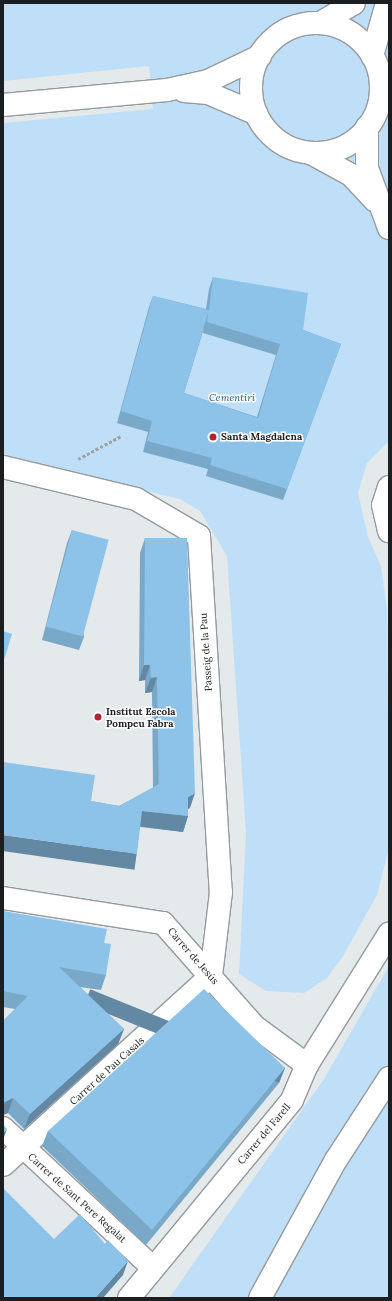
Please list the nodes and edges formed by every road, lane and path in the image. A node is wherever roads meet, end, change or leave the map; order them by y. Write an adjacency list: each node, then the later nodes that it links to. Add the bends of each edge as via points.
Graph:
1 (354, 3): 3 (street)
2 (387, 3): 5 (street)
3 (320, 23): 4 (street, via 285,31); 5 (street, via 346,31)
4 (260, 56): 6 (street, via 208,81); 9 (street, via 252,79)
5 (372, 56): 7 (street, via 380,75)
6 (167, 90): 8 (street); 9 (street, via 208,93)
7 (384, 97): 10 (street)
8 (3, 105)
9 (257, 114): 11 (street, via 279,140)
10 (368, 127): 11 (street, via 348,144); 12 (street, via 367,168)
11 (311, 153): 12 (street, via 351,175)
12 (378, 203): 13 (street)
13 (389, 228)
14 (121, 436): 16 (path)
15 (3, 467): 16 (street, Passeig de la Pau)
16 (45, 477): 21 (street, Passeig de la Pau, via 136,499 199,536 221,892)
17 (389, 487): 18 (street, via 383,505)
18 (389, 531)
19 (3, 898): 21 (street, Carrer de Jesús, via 163,923)
20 (389, 934): 22 (street, Carrer del Farell)
21 (211, 976): 22 (street, Carrer de Jesús, via 254,1026); 25 (street, Carrer de Pau Casals)
22 (307, 1065): 27 (street, Carrer del Farell, via 292,1100)
23 (389, 1078): 29 (street, via 336,1160)
24 (3, 1128): 25 (street, Carrer de Sant Pere Regalat)
25 (22, 1148): 26 (street, Carrer de Pau Casals); 27 (street, Carrer de Sant Pere Regalat)
26 (3, 1165)
27 (152, 1267): 28 (street, Carrer del Farell)
28 (129, 1298)
29 (260, 1298)

